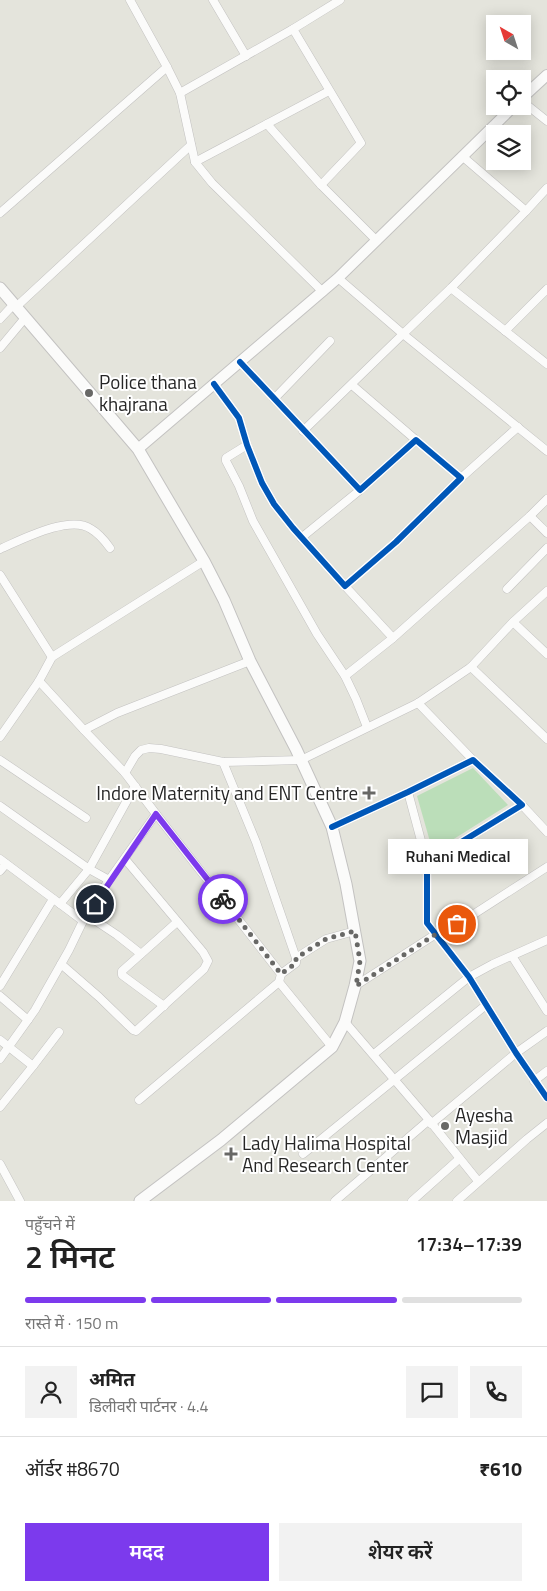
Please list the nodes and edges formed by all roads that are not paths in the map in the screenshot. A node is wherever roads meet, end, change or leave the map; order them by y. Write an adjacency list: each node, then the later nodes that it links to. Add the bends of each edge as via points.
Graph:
1 (130, 0): 6 (street)
2 (213, 0): 5 (street)
3 (340, 0): 4 (street)
4 (293, 29): 5 (street); 9 (street)
5 (246, 56): 10 (street)
6 (167, 67): 10 (street); 21 (street)
7 (547, 75): 8 (street)
8 (531, 90)
9 (329, 91): 14 (street); 18 (street, via 360,143)
10 (180, 93): 15 (street)
11 (531, 107): 13 (street)
12 (505, 115): 16 (street)
13 (547, 121)
14 (267, 124): 17 (street); 18 (street)
15 (191, 145): 17 (street); 28 (street)
16 (462, 156): 20 (street); 22 (street)
17 (195, 162): 27 (street, via 212,183)
18 (321, 184): 22 (street)
19 (547, 188): 20 (street)
20 (526, 211): 25 (street)
21 (0, 213)
22 (378, 241): 23 (street)
23 (338, 278): 27 (street); 32 (street)
24 (0, 288): 28 (main road)
25 (451, 288): 31 (street); 32 (street)
26 (547, 289): 31 (street)
27 (323, 292): 35 (street)
28 (15, 305): 29 (street); 30 (main road)
29 (0, 318)
30 (26, 318): 34 (street); 44 (main road)
31 (505, 331): 36 (street)
32 (403, 334): 38 (street); 40 (street)
33 (330, 342): 39 (street)
34 (0, 348)
35 (240, 362): 37 (street); 39 (street)
36 (547, 364)
37 (214, 384): 43 (street, via 240,418); 44 (street)
38 (352, 384): 41 (street); 42 (street)
39 (274, 399): 41 (street)
40 (518, 428): 45 (street); 46 (street)
41 (303, 431): 47 (street)
42 (416, 440): 46 (street); 47 (street)
43 (247, 444): 51 (street, via 274,504); 66 (street, via 226,461 253,521 316,634)
44 (138, 449): 55 (main road)
45 (547, 451)
46 (461, 478): 57 (street, via 396,542)
47 (360, 490): 51 (street)
48 (547, 499): 49 (street)
49 (530, 516): 50 (street); 61 (street)
50 (547, 533)
51 (301, 538): 57 (street)
52 (110, 548): 54 (street, via 91,528 78,524 38,533)
53 (547, 548): 58 (street)
54 (0, 549)
55 (204, 561): 63 (street); 64 (main road)
56 (0, 575): 63 (street)
57 (345, 586): 61 (street)
58 (507, 589)
59 (547, 591): 60 (street)
60 (513, 622): 62 (street); 65 (street)
61 (393, 638): 66 (street)
62 (547, 654)
63 (52, 657): 67 (street)
64 (250, 662): 70 (street, via 118,712); 74 (main road)
65 (471, 667): 68 (street); 72 (street)
66 (345, 676): 69 (street)
67 (39, 681): 70 (street); 71 (street)
68 (418, 703): 69 (street); 75 (street)
69 (367, 727): 74 (street)
70 (84, 730): 77 (street)
71 (0, 737)
72 (547, 739)
73 (0, 760): 83 (street)
74 (301, 760): 76 (street); 84 (main road)
75 (473, 760): 79 (street); 80 (street)
76 (223, 762): 77 (street, via 148,748 135,756); 101 (street, via 256,842)
77 (126, 773): 78 (street)
78 (135, 786): 82 (street); 90 (street)
79 (408, 792): 84 (street); 88 (street)
80 (522, 805): 85 (street); 88 (street)
81 (0, 806): 90 (street)
82 (156, 814): 86 (street); 103 (street)
83 (86, 818)
84 (332, 827): 96 (main road)
85 (547, 832)
86 (125, 859): 92 (street); 95 (street)
87 (3, 861): 91 (street); 93 (street)
88 (427, 863): 97 (street, via 427,923)
89 (547, 867): 97 (street)
90 (89, 868): 92 (street); 93 (street)
91 (0, 871)
92 (110, 880): 94 (street)
93 (57, 901): 94 (street); 106 (street)
94 (85, 918): 99 (street, via 117,935); 102 (street)
95 (177, 922): 99 (street); 110 (street, via 208,961 204,969)
96 (355, 931): 101 (street, via 326,939); 107 (main road, via 360,961)
97 (436, 934): 104 (street); 107 (street)
98 (547, 940): 100 (street)
99 (141, 954): 110 (street, via 121,973)
100 (512, 956): 104 (street); 111 (street)
101 (296, 958): 103 (street, via 296,963)
102 (61, 964): 110 (street, via 133,1030 142,1027); 112 (street)
103 (281, 974): 105 (street)
104 (469, 977): 109 (street); 120 (street)
105 (279, 982): 117 (street); 127 (street)
106 (0, 986)
107 (356, 986): 113 (main road)
108 (0, 996): 112 (street)
109 (486, 1005): 119 (street); 124 (street)
110 (164, 1006)
111 (547, 1011)
112 (28, 1020): 118 (street)
113 (345, 1022): 117 (main road); 120 (street)
114 (547, 1031): 119 (street)
115 (59, 1032): 122 (street)
116 (0, 1040): 118 (street)
117 (332, 1047): 136 (main road, via 221,1140)
118 (8, 1048): 121 (street); 122 (street)
119 (516, 1053): 125 (street); 129 (street)
120 (374, 1054): 124 (street)
121 (0, 1059)
122 (34, 1066): 128 (street)
123 (547, 1071): 125 (street)
124 (394, 1078): 129 (street); 131 (street)
125 (534, 1080): 126 (street)
126 (547, 1098)
127 (140, 1100)
128 (0, 1107)
129 (430, 1122): 132 (street); 137 (street)
130 (547, 1124): 134 (street)
131 (303, 1154)
132 (459, 1159): 134 (street); 138 (street)
133 (0, 1164): 135 (street)
134 (478, 1181): 139 (street)
135 (20, 1201)
136 (140, 1201)
137 (336, 1201)
138 (412, 1201)
139 (457, 1201)

